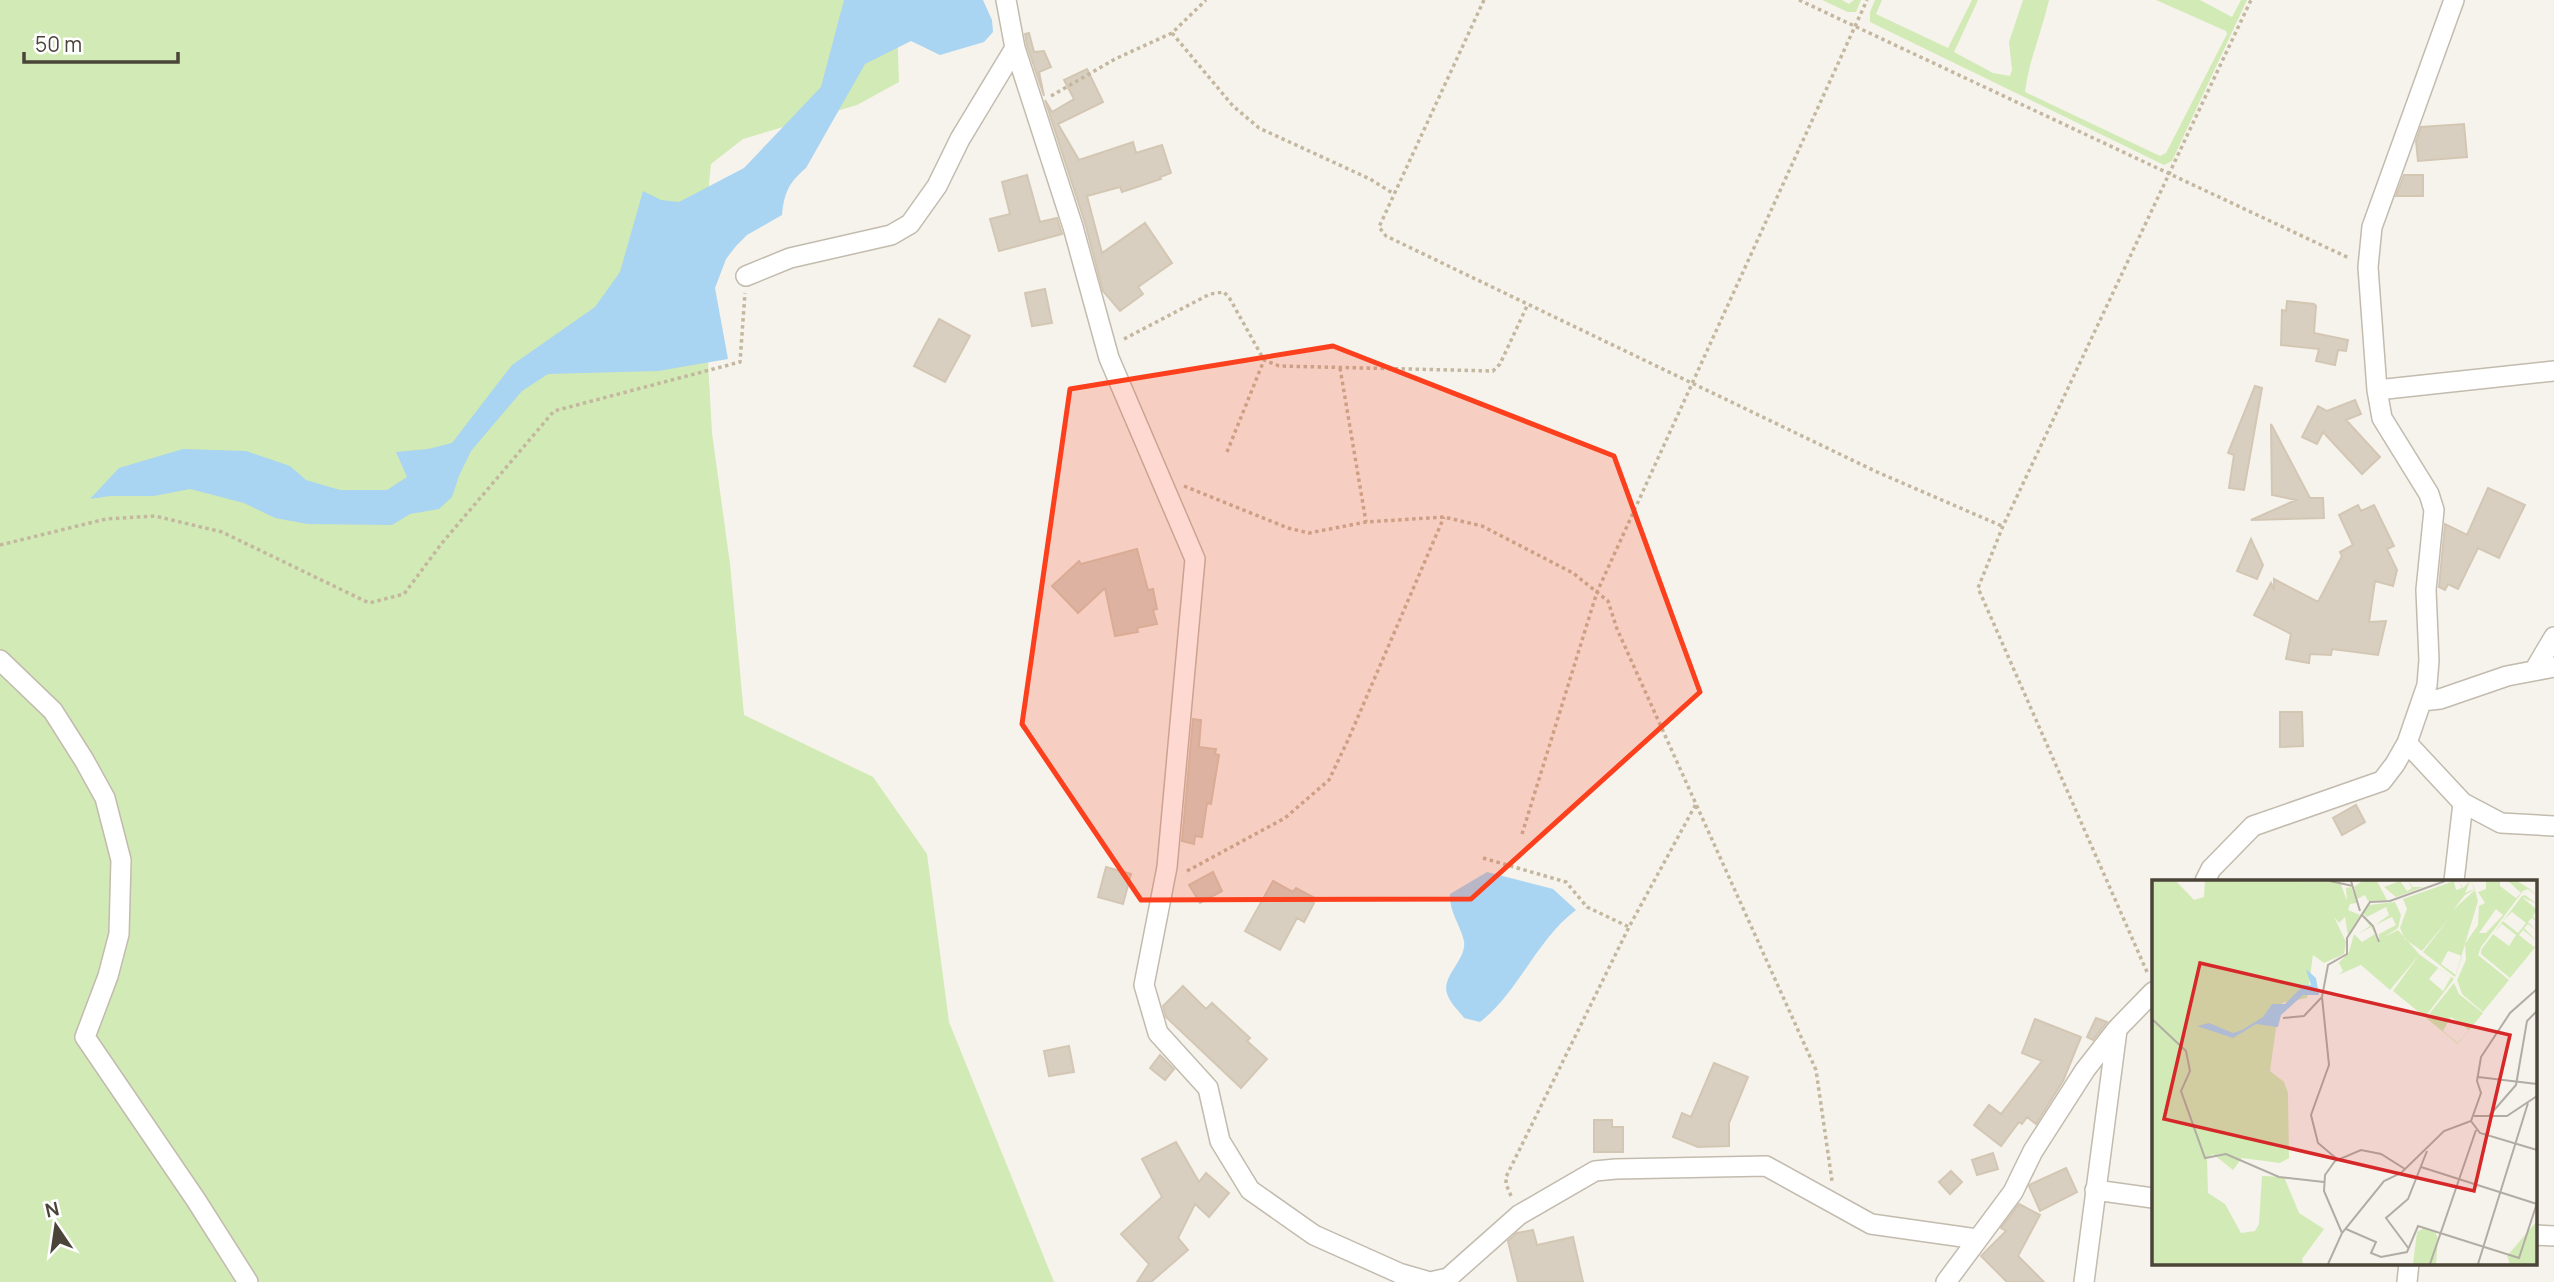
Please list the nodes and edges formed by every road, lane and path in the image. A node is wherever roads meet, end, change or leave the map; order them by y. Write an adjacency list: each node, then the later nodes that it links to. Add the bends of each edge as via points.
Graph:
1 (1006, 0): 10 (street)
2 (1206, 0): 9 (path)
3 (1484, 0): 13 (path)
4 (1799, 0): 8 (path)
5 (1867, 0): 8 (path)
6 (2251, 0): 12 (path)
7 (2454, 0): 14 (street, via 2372,227)
8 (1856, 25): 12 (path); 21 (path)
9 (1172, 33): 11 (path); 13 (path, via 1233,106 1259,128)
10 (1015, 48): 11 (street); 15 (street, via 937,186 910,224 891,235 790,258)
11 (1034, 105): 17 (street)
12 (2170, 173): 14 (path); 27 (path)
13 (1394, 194): 16 (path, via 1379,227 1386,236)
14 (2368, 267): 22 (street)
15 (746, 276): 28 (path, via 740,362 554,411 404,594 369,603 222,532 155,516 106,519)
16 (1527, 306): 19 (path, via 1493,371); 21 (path)
17 (1106, 348): 18 (path, via 1210,294 1224,292); 24 (street)
18 (1264, 360): 19 (path, via 1279,366); 23 (path)
19 (1340, 368): 26 (path)
20 (2554, 371): 22 (street)
21 (1691, 383): 27 (path); 29 (path)
22 (2377, 390): 33 (street, via 2382,418 2429,494 2434,510 2426,590 2429,660)
23 (1227, 453)
24 (1160, 477): 26 (path, via 1309,533); 42 (street, via 1195,559)
25 (1444, 517): 26 (path); 29 (path, via 1482,526 1573,573); 42 (path, via 1329,780 1285,818)
26 (1366, 522)
27 (2003, 526): 44 (path, via 1978,588)
28 (0, 545)
29 (1597, 592): 36 (path, via 1608,601); 38 (path)
30 (2554, 637): 32 (street)
31 (0, 660): 55 (street, via 53,711 84,760 105,799 121,860 119,934 85,1037)
32 (2544, 668): 33 (street)
33 (2422, 701): 34 (street)
34 (2407, 743): 35 (street); 40 (street, via 2382,781 2253,826)
35 (2463, 803): 37 (street, via 2501,823); 41 (street)
36 (1696, 804): 43 (path); 49 (path, via 1816,1070)
37 (2554, 826)
38 (1522, 834)
39 (1483, 858): 43 (path, via 1566,882 1587,907)
40 (2206, 880)
41 (2454, 880)
42 (1164, 883): 56 (street, via 1144,985 1158,1033 1208,1088 1220,1141 1250,1190 1314,1235)
43 (1629, 927): 50 (path, via 1507,1177)
44 (2147, 972)
45 (2152, 993): 46 (street)
46 (2117, 1029): 47 (street); 53 (street, via 2085,1070 2033,1151 2013,1192)
47 (2095, 1190): 48 (street); 58 (street)
48 (2152, 1198)
49 (1835, 1205): 50 (street, via 1766,1166 1616,1169 1595,1171); 53 (street, via 1871,1224)
50 (1519, 1215): 56 (street, via 1448,1278)
51 (2536, 1235): 52 (street)
52 (2554, 1236)
53 (1977, 1240): 57 (street)
54 (2409, 1264): 59 (street)
55 (248, 1282)
56 (1430, 1282)
57 (1946, 1282)
58 (2084, 1282)
59 (2407, 1282)

